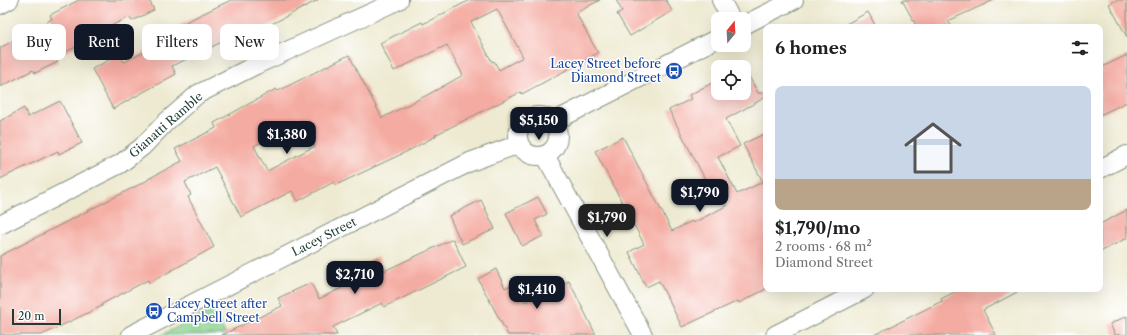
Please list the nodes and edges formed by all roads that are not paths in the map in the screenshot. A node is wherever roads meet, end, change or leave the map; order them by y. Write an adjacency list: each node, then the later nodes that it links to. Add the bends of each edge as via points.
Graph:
1 (9, 0): 5 (street)
2 (400, 0): 14 (street, Gianatti Ramble, via 198,94 142,147 120,164)
3 (721, 0): 6 (street)
4 (794, 0): 7 (street)
5 (0, 5)
6 (727, 12)
7 (751, 22)
8 (711, 42): 9 (street)
9 (553, 122): 10 (street, via 542,116 532,116 523,122 518,131); 11 (street, via 559,135 556,146)
10 (519, 144): 11 (street, via 535,156); 16 (street, Lacey Street, via 470,162)
11 (544, 155): 17 (street)
12 (1127, 155): 13 (street)
13 (1103, 167)
14 (0, 225)
15 (859, 292): 18 (street)
16 (131, 335)
17 (643, 335)
18 (775, 335)

